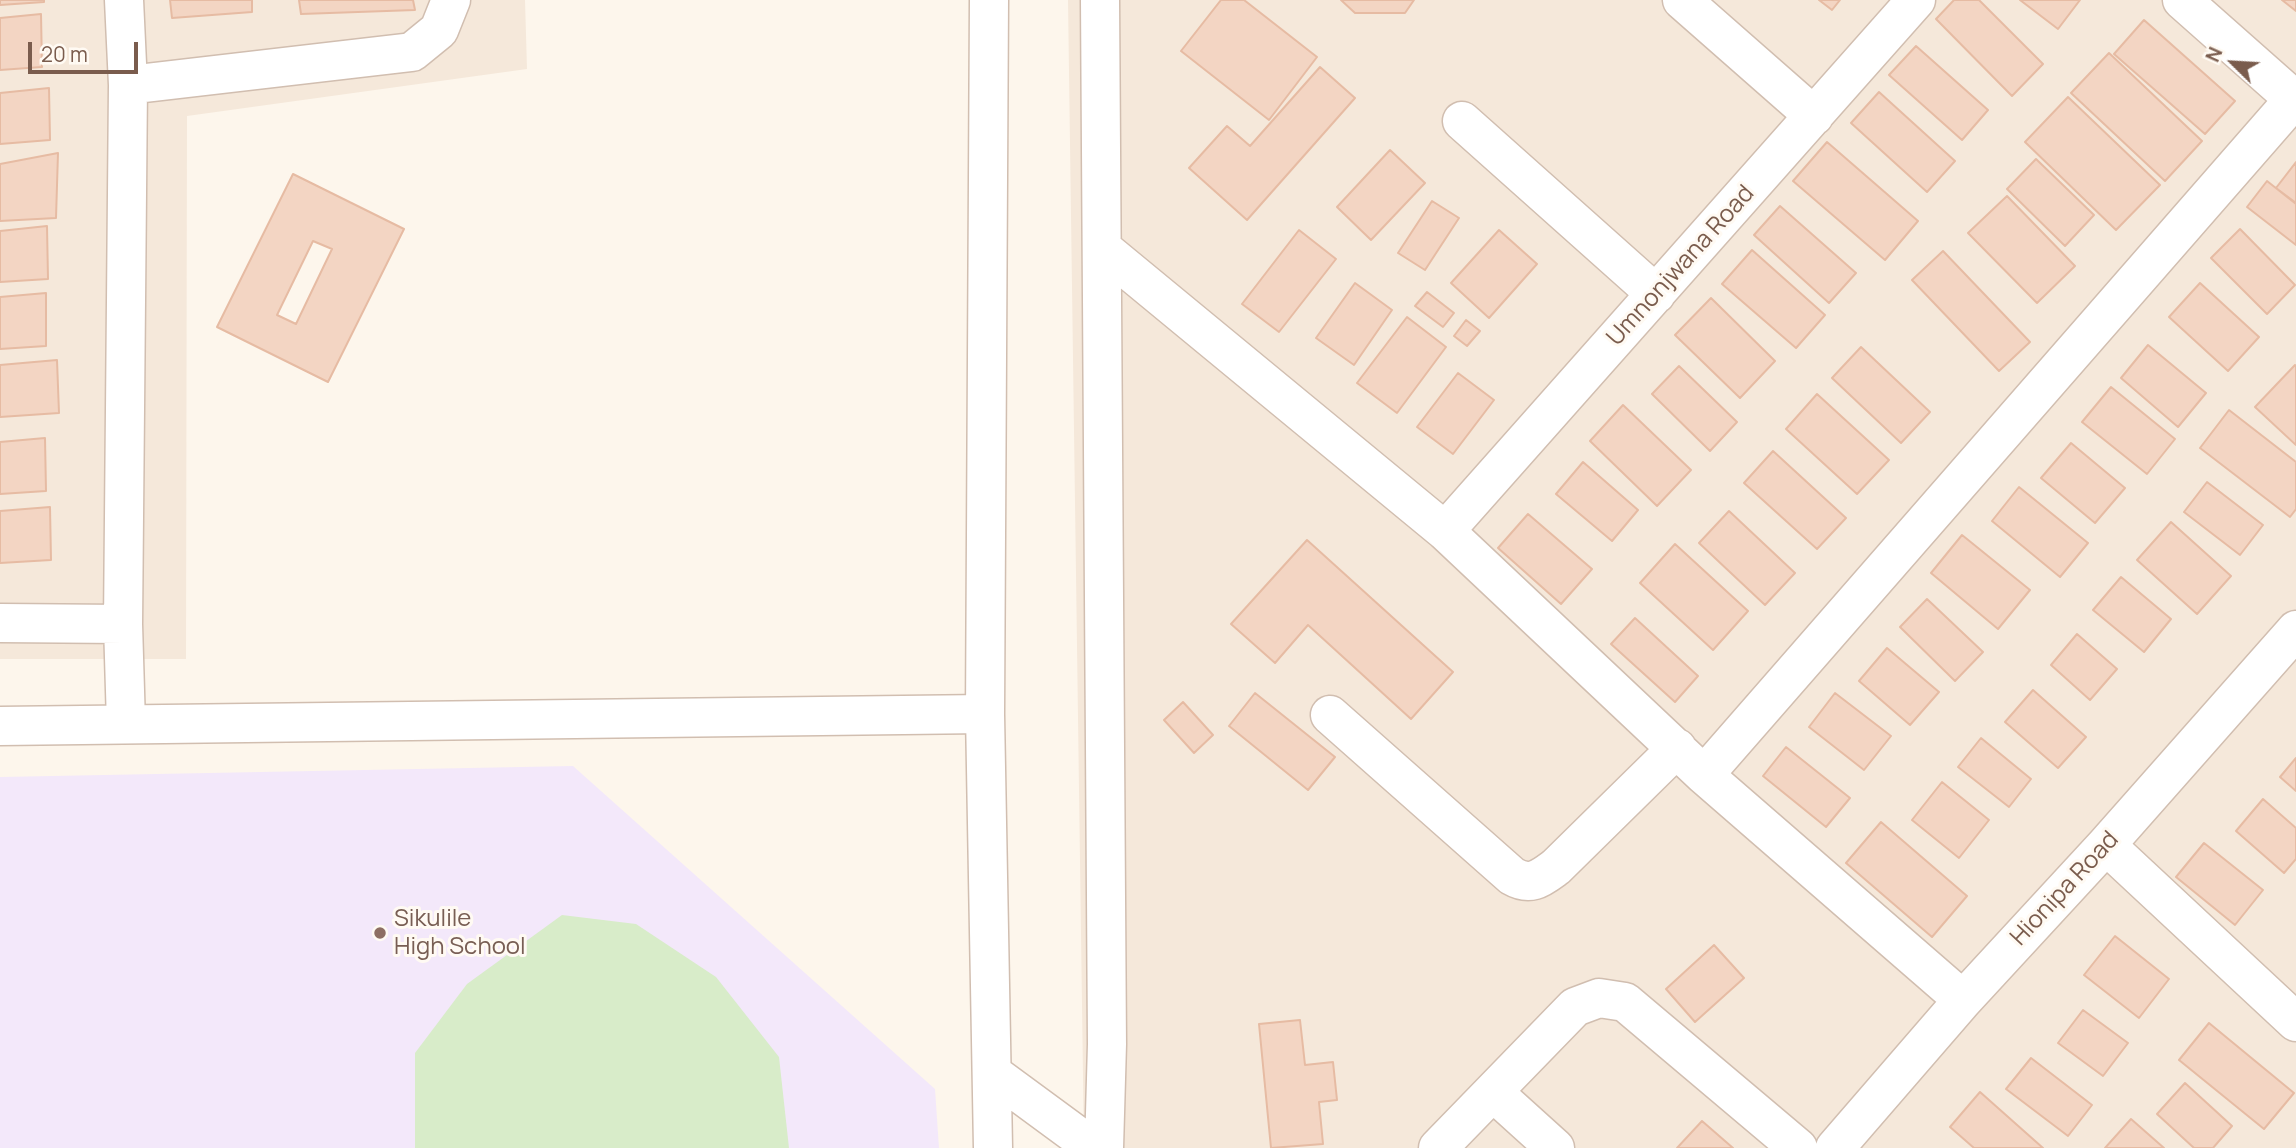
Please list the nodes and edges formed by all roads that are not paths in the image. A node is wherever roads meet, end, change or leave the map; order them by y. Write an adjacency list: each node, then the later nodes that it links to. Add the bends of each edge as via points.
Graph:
1 (124, 0): 8 (street)
2 (451, 0): 8 (street, via 439,30 412,52)
3 (989, 0): 18 (street)
4 (1100, 0): 12 (street)
5 (1682, 0): 10 (street)
6 (1916, 0): 10 (street, Umnonjwana Road)
7 (2182, 0): 9 (street)
8 (128, 85): 16 (street)
9 (2295, 99): 23 (street)
10 (1814, 116): 13 (street, Umnonjwana Road)
11 (1462, 121): 13 (street)
12 (1103, 249): 14 (street); 31 (street)
13 (1656, 294): 14 (street, Umnonjwana Road)
14 (1445, 531): 22 (street)
15 (0, 623): 16 (street)
16 (123, 624): 20 (street)
17 (2296, 630): 24 (street, Hionipa Road)
18 (985, 714): 20 (street); 27 (street)
19 (1330, 715): 22 (street, via 1512,876 1529,882 1556,867)
20 (126, 724): 21 (street)
21 (0, 726)
22 (1677, 748): 23 (street)
23 (1704, 775): 25 (street)
24 (2106, 845): 25 (street, Hionipa Road); 26 (street)
25 (1963, 1000): 35 (street, Hionipa Road)
26 (2296, 1022)
27 (992, 1073): 29 (street); 30 (street)
28 (1493, 1091): 32 (street); 33 (street); 34 (street, via 1575,1007 1599,998 1611,999 1625,1002)
29 (992, 1148)
30 (1094, 1148)
31 (1104, 1148)
32 (1438, 1148)
33 (1555, 1148)
34 (1798, 1148)
35 (1835, 1148)

